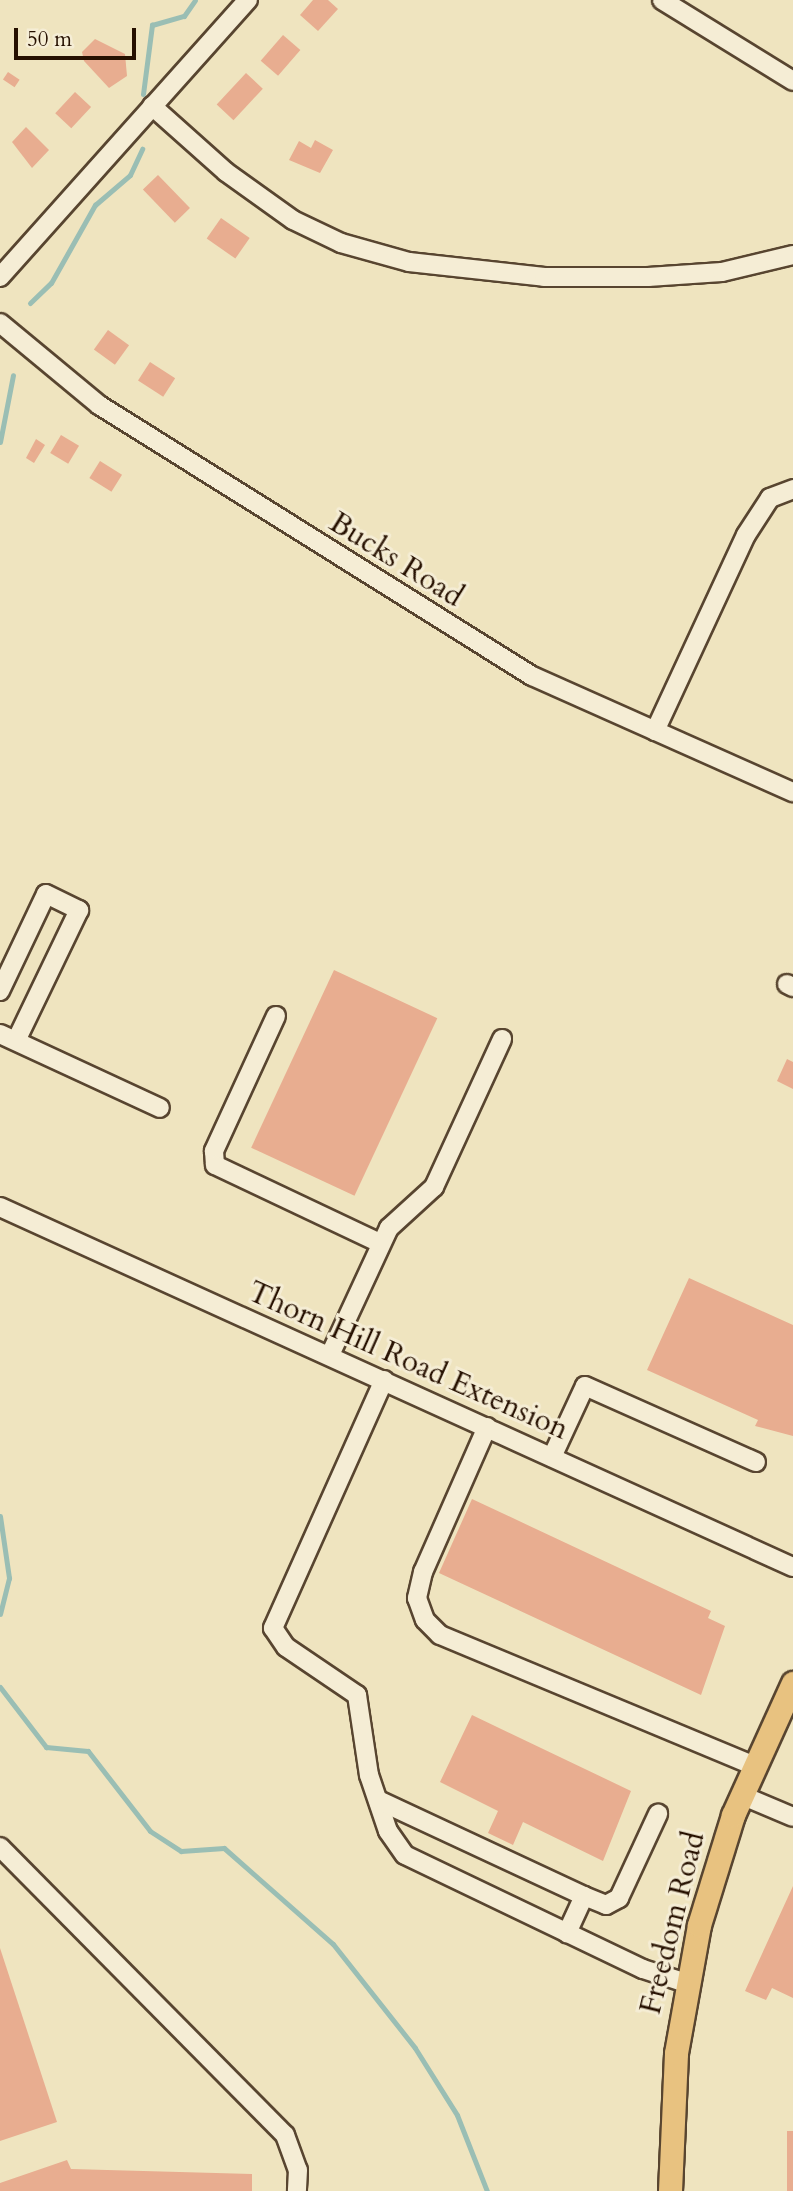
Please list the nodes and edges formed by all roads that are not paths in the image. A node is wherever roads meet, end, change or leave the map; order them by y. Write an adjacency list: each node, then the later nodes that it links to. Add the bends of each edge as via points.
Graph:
1 (248, 0): 4 (street)
2 (662, 0): 3 (street)
3 (793, 81)
4 (152, 106): 5 (street, via 226,172 293,220 341,243 409,262 544,277 648,277 722,272); 6 (street)
5 (793, 255)
6 (0, 277)
7 (0, 323): 9 (street, Bucks Road, via 99,405 390,591 533,676)
8 (793, 489): 9 (street, via 770,498 746,536)
9 (655, 731): 10 (street, Bucks Road)
10 (793, 792)
11 (0, 991): 13 (street, via 46,894 79,910)
12 (276, 1016): 17 (street, via 214,1151 215,1165)
13 (8, 1037): 15 (street)
14 (502, 1039): 17 (street, via 434,1187)
15 (160, 1108)
16 (0, 1207): 18 (street, Thorn Hill Road Extension)
17 (380, 1244): 18 (street)
18 (330, 1355): 19 (street, Thorn Hill Road Extension)
19 (384, 1380): 20 (street, Thorn Hill Road Extension); 27 (street, via 274,1628 286,1647 357,1695)
20 (487, 1427): 21 (street, Thorn Hill Road Extension); 25 (street, via 423,1572 417,1598 425,1620 440,1635)
21 (552, 1457): 22 (street, via 585,1386); 23 (street, Thorn Hill Road Extension)
22 (757, 1462)
23 (793, 1567)
24 (793, 1683): 25 (main road, Freedom Road)
25 (754, 1766): 26 (main road, Freedom Road)
26 (741, 1795): 29 (street); 33 (main road, Freedom Road)
27 (378, 1800): 31 (street); 32 (street, via 405,1855)
28 (657, 1814): 31 (street, via 619,1898 606,1905)
29 (793, 1817)
30 (0, 1847): 34 (street, via 285,2135 298,2170)
31 (584, 1896): 32 (street)
32 (567, 1933): 33 (street)
33 (686, 1983): 35 (main road, Freedom Road, via 671,2102)
34 (297, 2191)
35 (670, 2191)

